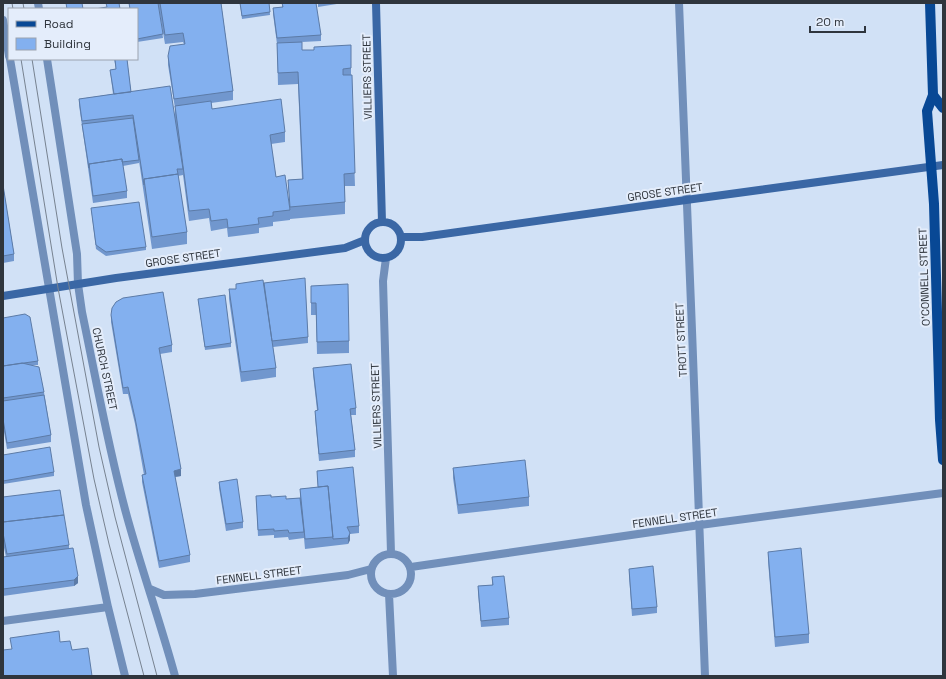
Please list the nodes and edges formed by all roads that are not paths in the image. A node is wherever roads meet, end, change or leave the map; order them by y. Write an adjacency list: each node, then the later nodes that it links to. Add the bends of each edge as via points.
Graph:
1 (376, 3): 13 (street, VILLIERS STREET)
2 (679, 3): 12 (street, TROTT STREET)
3 (930, 3): 8 (main road, O'CONNELL STREET)
4 (3, 20): 5 (street)
5 (8, 50)
6 (10, 60): 18 (street)
7 (47, 60): 17 (street, CHURCH STREET, via 77,254)
8 (933, 95): 9 (main road); 11 (main road, O'CONNELL STREET, via 927,111)
9 (943, 108)
10 (943, 165): 11 (street, GROSE STREET)
11 (931, 167): 12 (street, GROSE STREET); 20 (main road, O'CONNELL STREET)
12 (686, 200): 14 (street, GROSE STREET, via 422,237); 22 (street, TROTT STREET)
13 (382, 222): 14 (street, via 394,225); 15 (street, via 370,227)
14 (401, 236): 16 (street, via 399,249)
15 (365, 240): 16 (street, via 370,253); 17 (street, GROSE STREET, via 345,248)
16 (386, 258): 23 (street, VILLIERS STREET, via 383,281)
17 (78, 284): 18 (street, GROSE STREET); 26 (street, CHURCH STREET, via 83,319 117,477)
18 (48, 289): 19 (street, GROSE STREET); 28 (street, via 86,505)
19 (3, 296)
20 (943, 460)
21 (943, 493): 22 (street, FENNELL STREET)
22 (700, 525): 24 (street, FENNELL STREET); 33 (street, TROTT STREET)
23 (391, 554): 24 (street, via 404,558); 25 (street, via 381,556)
24 (411, 567): 27 (street, via 412,574 407,586 402,591)
25 (371, 569): 26 (street, FENNELL STREET, via 348,575 220,592 175,596); 27 (street, via 373,583)
26 (150, 589): 31 (street, CHURCH STREET)
27 (389, 594): 32 (street)
28 (108, 607): 29 (street); 30 (street)
29 (3, 621)
30 (125, 676)
31 (175, 676)
32 (393, 676)
33 (705, 676)

